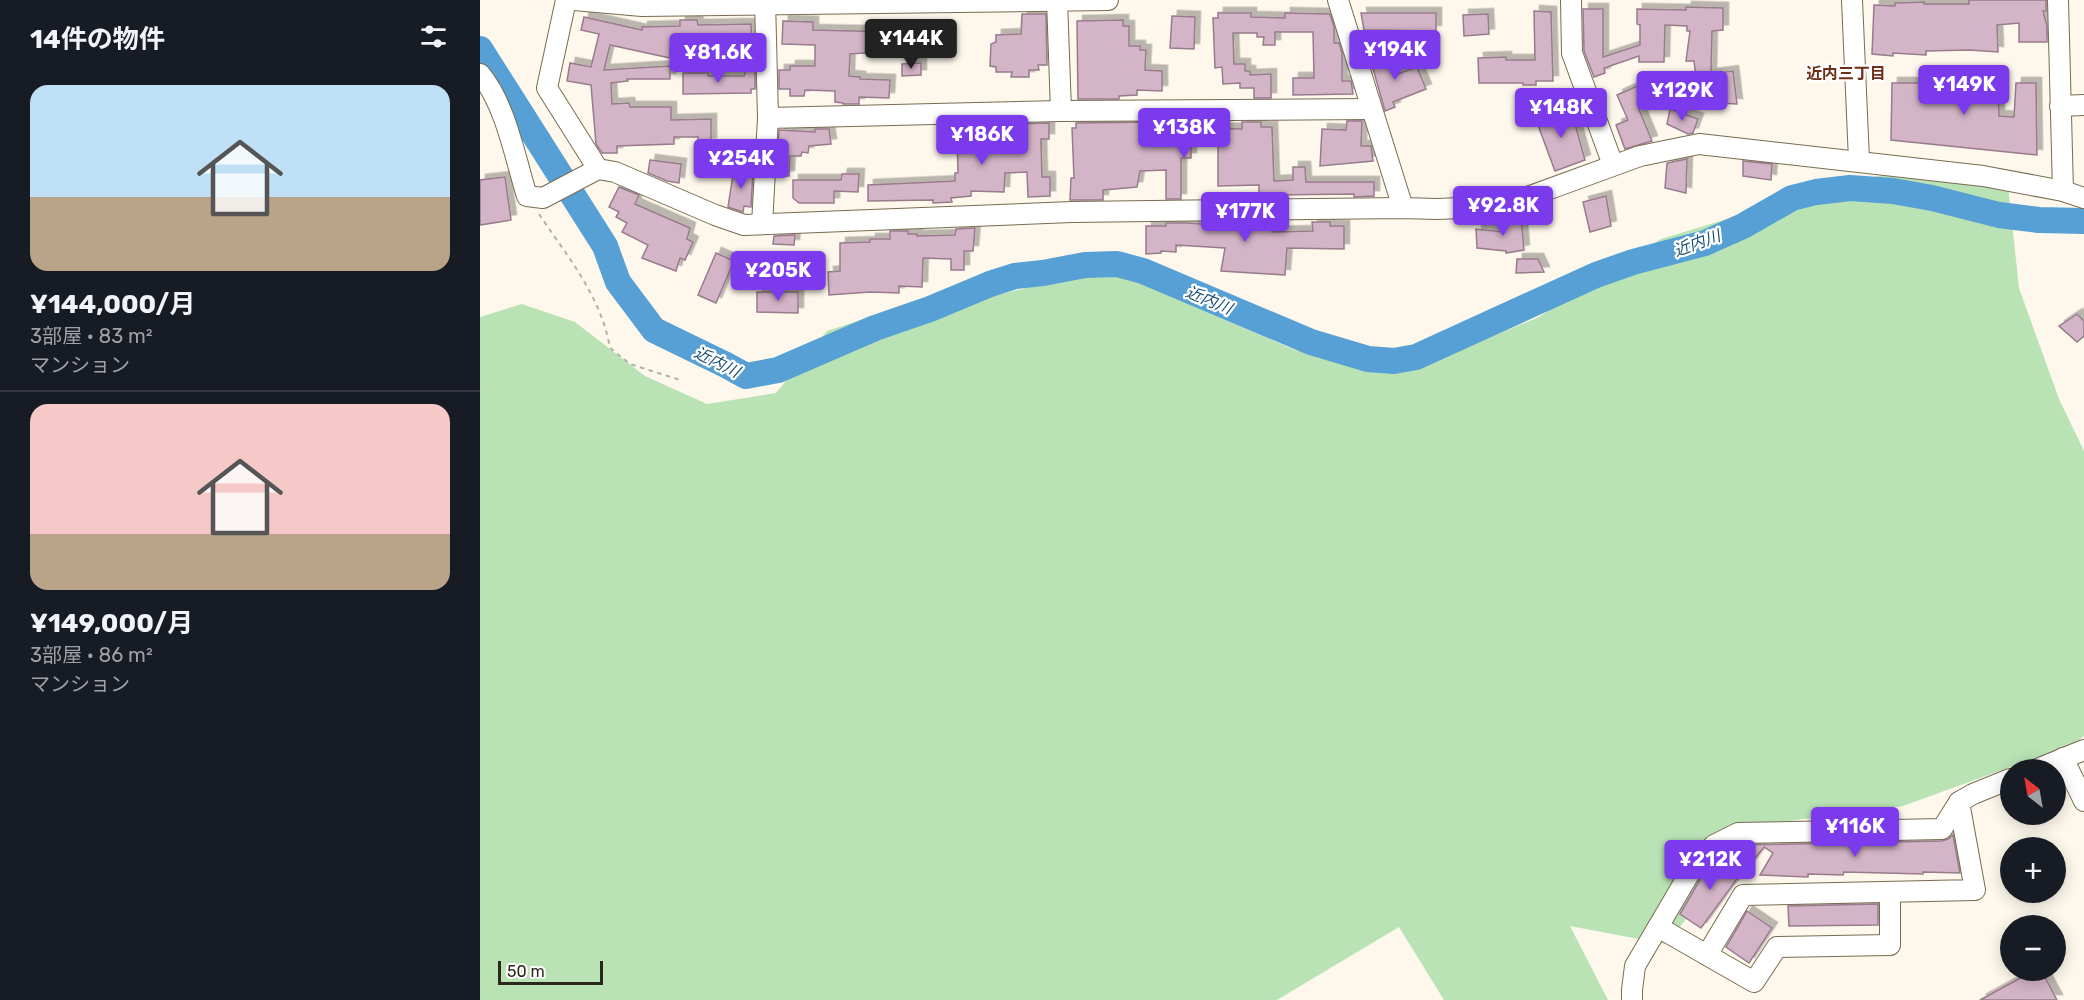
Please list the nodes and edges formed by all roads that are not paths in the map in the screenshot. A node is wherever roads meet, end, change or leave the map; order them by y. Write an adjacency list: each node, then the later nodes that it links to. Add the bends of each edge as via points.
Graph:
1 (566, 0): 18 (street, via 547,88)
2 (574, 0): 9 (street, via 642,6)
3 (1108, 0): 8 (street)
4 (1338, 0): 13 (street)
5 (1571, 0): 17 (street, via 1572,53)
6 (1852, 0): 16 (street)
7 (2058, 0): 12 (street)
8 (1057, 1): 9 (street); 14 (street)
9 (766, 2): 15 (street)
10 (480, 74): 18 (street, via 489,84 535,197)
11 (2084, 105): 12 (street)
12 (2060, 106): 19 (street)
13 (1371, 109): 14 (street); 21 (street)
14 (1061, 111): 15 (street)
15 (768, 118): 22 (street)
16 (1859, 160): 17 (street, via 1699,144); 19 (street)
17 (1613, 165): 21 (street, via 1522,199 1485,207)
18 (592, 172): 22 (street, via 615,172 715,215 744,225)
19 (2062, 191): 20 (street)
20 (2084, 198)
21 (1403, 208): 22 (street, via 1072,212)
22 (762, 224)
23 (2084, 750): 24 (street)
24 (2063, 758): 26 (street)
25 (2000, 783): 27 (street)
26 (2084, 801)
27 (1959, 802): 28 (street, via 1975,890); 29 (street, via 1942,829 1738,833 1714,845 1695,864)
28 (1890, 892): 30 (street, via 1743,896); 30 (street, via 1890,945 1777,947 1754,982)
29 (1658, 927): 30 (street); 31 (street, via 1635,966)
30 (1707, 955)
31 (1632, 1000)

